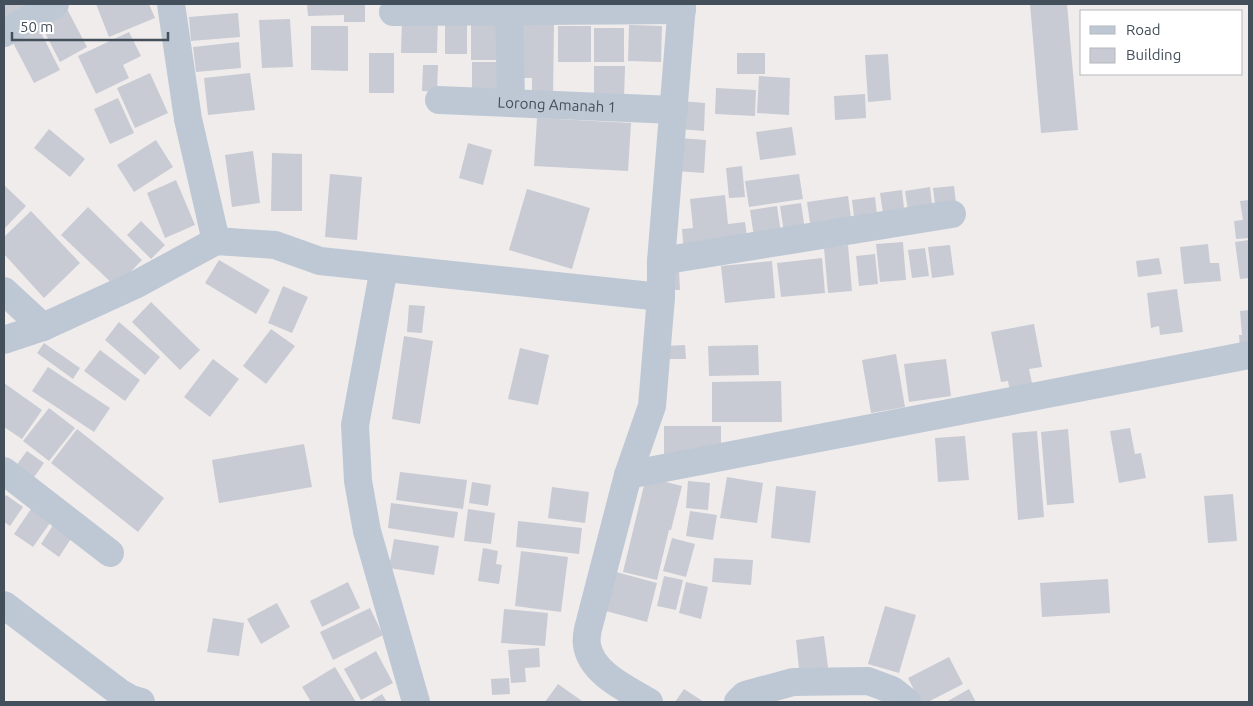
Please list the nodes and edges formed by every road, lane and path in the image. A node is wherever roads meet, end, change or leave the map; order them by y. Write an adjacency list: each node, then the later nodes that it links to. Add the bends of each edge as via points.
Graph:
1 (55, 4): 8 (street)
2 (171, 4): 13 (street, via 188,119)
3 (508, 7): 4 (street); 6 (street); 10 (street)
4 (583, 7): 5 (street)
5 (682, 7): 11 (street)
6 (436, 8): 7 (street)
7 (393, 12)
8 (4, 33)
9 (439, 100): 10 (street, Lorong Amanah 1)
10 (511, 103): 11 (street, Lorong Amanah 1)
11 (674, 110): 14 (street)
12 (952, 214): 14 (street)
13 (216, 241): 15 (street, via 275,245 320,261); 18 (street, via 137,284)
14 (661, 261): 17 (street)
15 (384, 268): 17 (street); 26 (street, via 355,425 358,481 367,530)
16 (4, 291): 18 (street)
17 (661, 297): 22 (street, via 652,406)
18 (43, 327): 19 (street)
19 (4, 340)
20 (1249, 355): 22 (street)
21 (4, 471): 23 (street)
22 (628, 475): 27 (street, via 586,644 604,674)
23 (110, 553)
24 (4, 605): 25 (street, via 119,692)
25 (141, 702)
26 (416, 702)
27 (649, 702)
28 (738, 702): 29 (street, via 745,695 794,682 868,682 892,690)
29 (907, 702)

